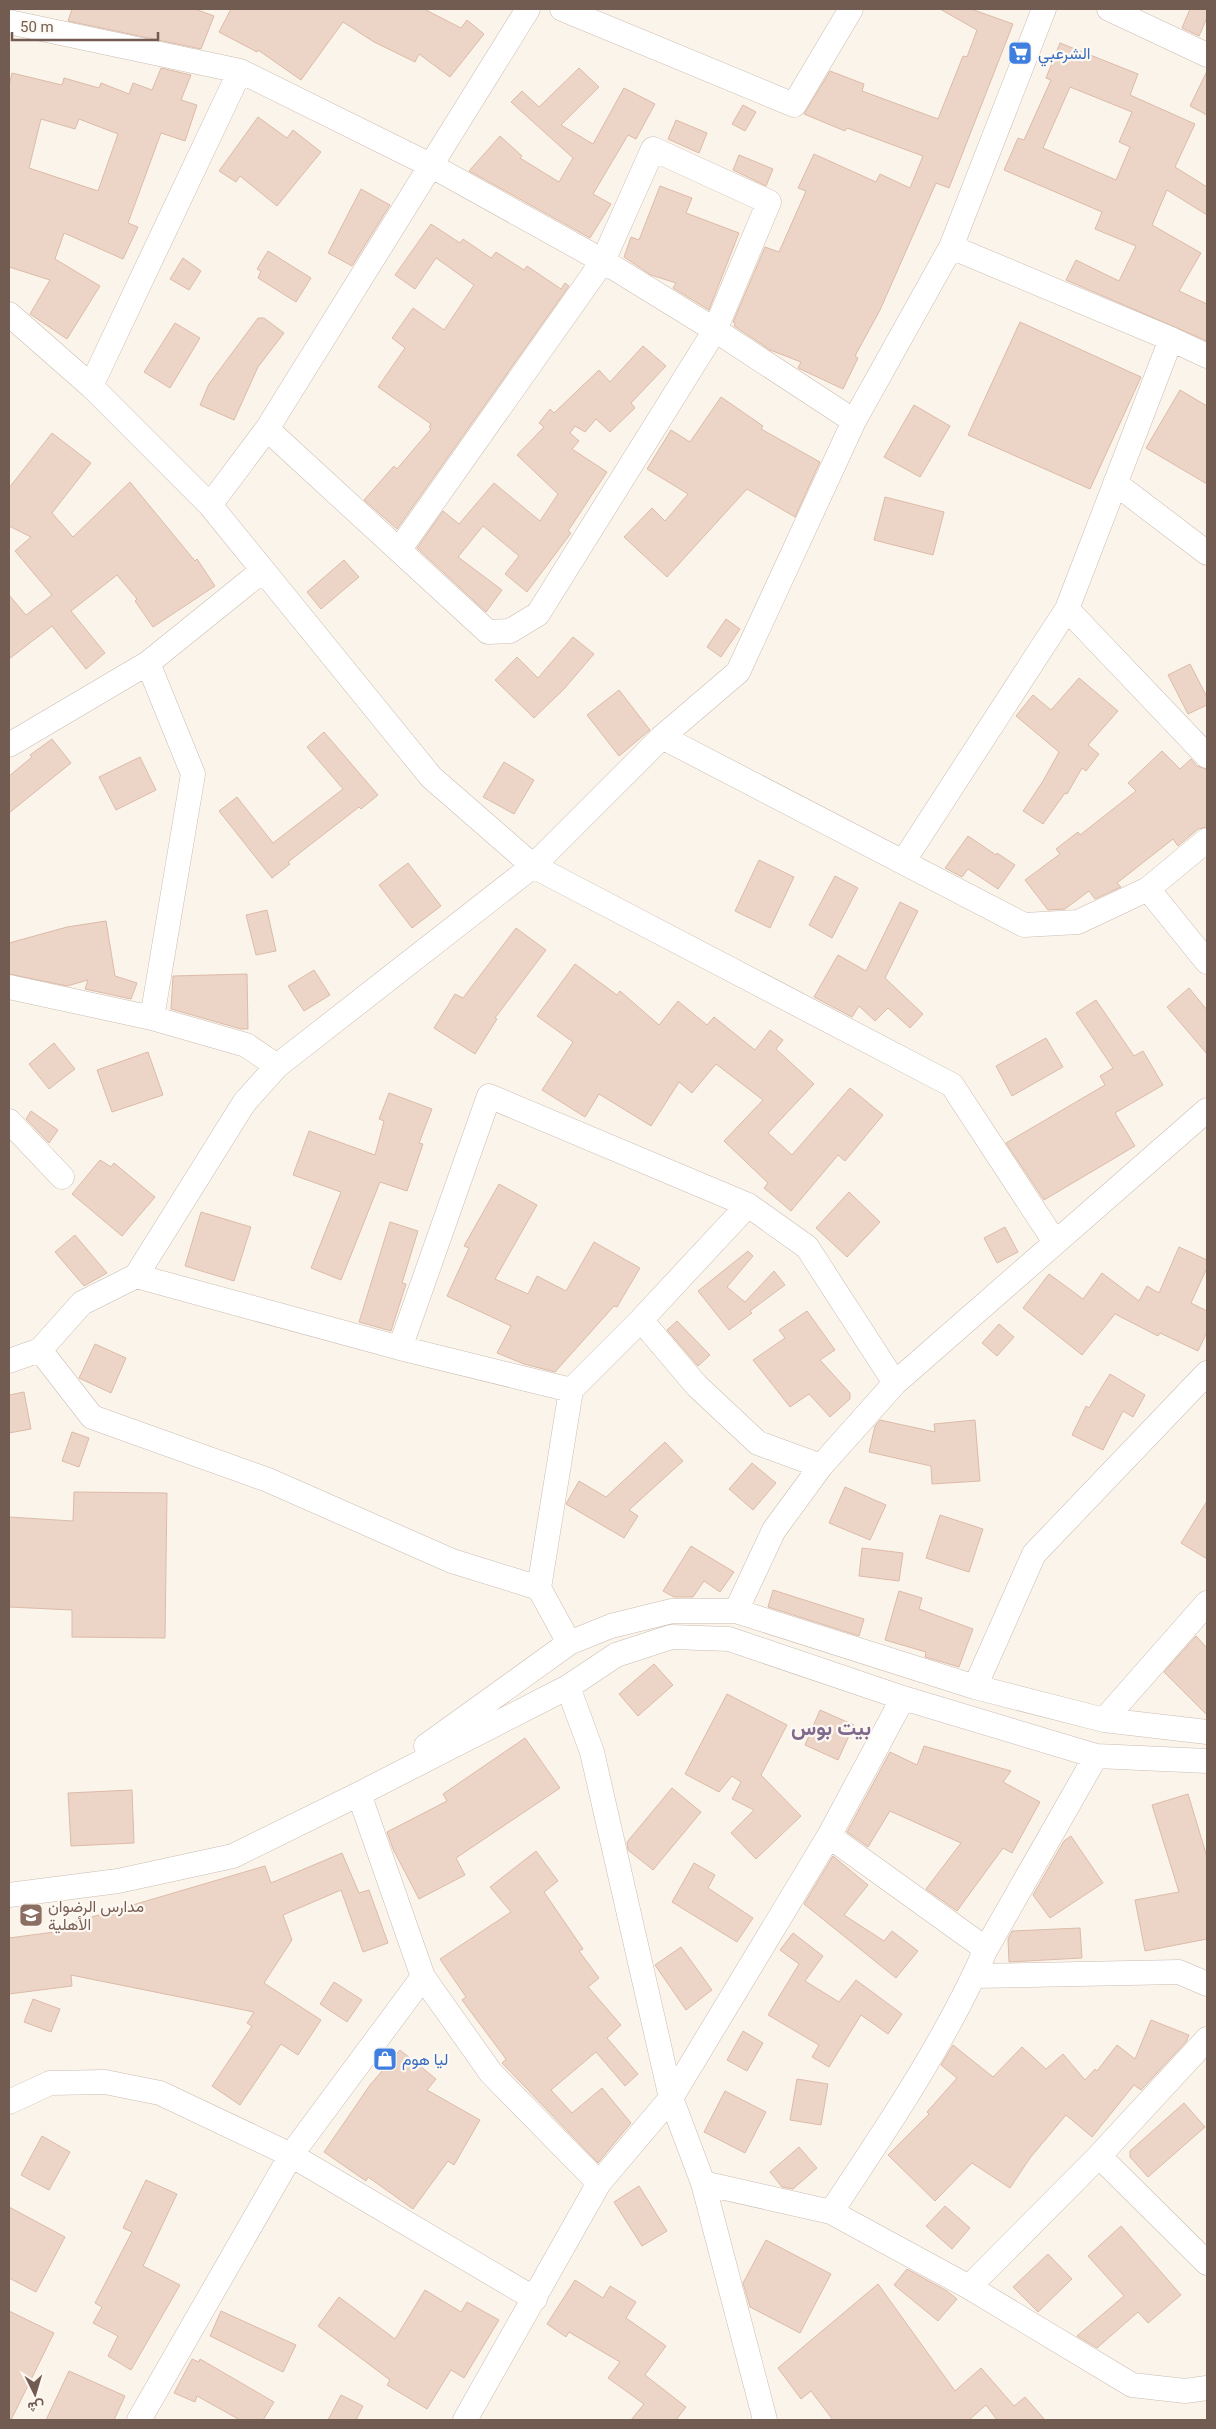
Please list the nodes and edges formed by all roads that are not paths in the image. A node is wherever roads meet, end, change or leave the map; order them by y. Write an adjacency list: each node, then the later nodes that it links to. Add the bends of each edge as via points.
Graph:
1 (528, 9): 9 (street)
2 (562, 9): 3 (street, via 794,105)
3 (851, 9)
4 (1044, 9): 10 (street)
5 (1109, 9): 7 (street)
6 (9, 22): 8 (street)
7 (1207, 55)
8 (240, 71): 9 (street); 16 (street)
9 (432, 166): 11 (street); 18 (street)
10 (951, 247): 14 (street); 17 (street)
11 (603, 261): 13 (street); 13 (street, via 653,149 769,202); 21 (street)
12 (9, 314): 16 (street)
13 (715, 330): 17 (street); 21 (street, via 538,614 510,631 488,632)
14 (1172, 339): 15 (street); 19 (street)
15 (1207, 356)
16 (91, 386): 20 (street)
17 (854, 421): 26 (street, via 738,672)
18 (267, 429): 20 (street); 21 (street)
19 (1115, 483): 22 (street); 24 (street)
20 (210, 505): 23 (street)
21 (398, 550)
22 (1207, 553)
23 (262, 571): 25 (street); 31 (street, via 431,778)
24 (1067, 609): 28 (street); 30 (street)
25 (148, 663): 27 (street); 35 (street, via 193,774)
26 (662, 737): 30 (street); 31 (street)
27 (9, 746)
28 (1207, 756)
29 (1207, 840): 32 (street)
30 (903, 862): 32 (street, via 1024,925 1078,922)
31 (533, 866): 36 (street); 41 (street, via 952,1085)
32 (1148, 889): 33 (street)
33 (1207, 962)
34 (9, 987): 35 (street)
35 (152, 1018): 36 (street, via 246,1045)
36 (277, 1066): 42 (street, via 244,1103)
37 (1207, 1110): 41 (street)
38 (9, 1122): 39 (street)
39 (62, 1177)
40 (748, 1205): 43 (street); 44 (street, via 489,1096); 48 (street, via 807,1247)
41 (1055, 1242): 48 (street)
42 (136, 1276): 44 (street); 45 (street, via 82,1303)
43 (641, 1320): 49 (street); 50 (street, via 697,1386 758,1443)
44 (400, 1348): 49 (street)
45 (40, 1350): 46 (street); 51 (street, via 92,1416 268,1480 452,1561)
46 (9, 1362)
47 (1207, 1373): 56 (street, via 1034,1554)
48 (895, 1383): 50 (street)
49 (571, 1390): 51 (street)
50 (821, 1466): 53 (street, via 774,1530)
51 (539, 1588): 54 (street)
52 (1207, 1603): 58 (street)
53 (736, 1611): 54 (street, via 672,1611 611,1626); 56 (street)
54 (569, 1643): 62 (street)
55 (568, 1686): 57 (street, via 616,1655 671,1637 729,1639); 62 (street); 70 (street, via 592,1752)
56 (975, 1687): 58 (street)
57 (903, 1698): 60 (street); 63 (street)
58 (1104, 1720): 59 (street)
59 (1207, 1732)
60 (1096, 1756): 61 (street); 65 (street)
61 (1207, 1761)
62 (360, 1794): 64 (street, via 232,1856 118,1880); 67 (street)
63 (829, 1836): 65 (street); 70 (street)
64 (9, 1894)
65 (986, 1949): 66 (street)
66 (974, 1976): 68 (street, via 1180,1972); 76 (street, via 903,2104)
67 (423, 1977): 72 (street); 74 (street, via 491,2073)
68 (1207, 1984)
69 (1206, 2042): 73 (street)
70 (671, 2098): 74 (street); 75 (street)
71 (9, 2102): 72 (street, via 50,2083 105,2082 160,2094)
72 (291, 2155): 79 (street); 81 (street)
73 (1099, 2156): 77 (street); 78 (street)
74 (599, 2183): 79 (street)
75 (703, 2183): 76 (street); 83 (street)
76 (832, 2212): 78 (street)
77 (1207, 2262)
78 (969, 2287): 80 (street, via 1132,2385 1185,2391)
79 (535, 2299): 82 (street)
80 (1207, 2388)
81 (139, 2420)
82 (465, 2420)
83 (765, 2420)

